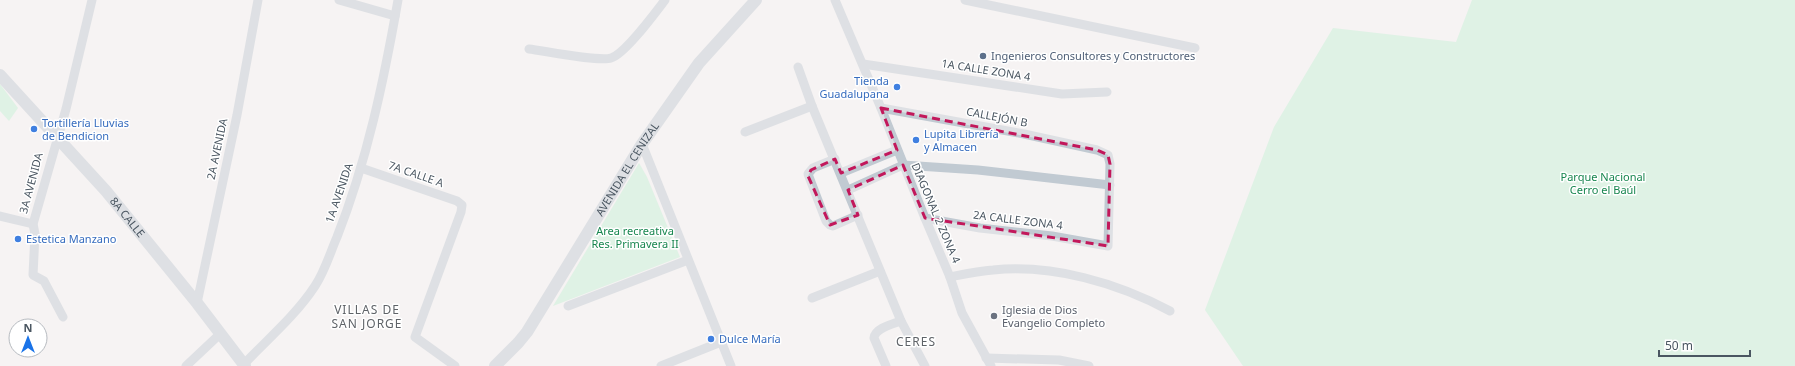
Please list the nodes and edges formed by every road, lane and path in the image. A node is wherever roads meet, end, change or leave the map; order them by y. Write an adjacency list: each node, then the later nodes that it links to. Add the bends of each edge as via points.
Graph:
1 (92, 0): 19 (street, 3A AVENIDA)
2 (258, 0): 36 (street, 2A AVENIDA, via 237,115)
3 (339, 0): 9 (street)
4 (398, 0): 9 (street, 1A AVENIDA)
5 (665, 0): 11 (street, via 623,50 613,58 600,59)
6 (756, 0): 20 (street, AVENIDA EL CENIZAL, via 699,63)
7 (835, 0): 12 (street, DIAGONAL 2 ZONA 4)
8 (965, 0): 10 (street)
9 (395, 16): 24 (street, 1A AVENIDA, via 383,79)
10 (1195, 48)
11 (529, 49)
12 (863, 64): 15 (street, 1A CALLE ZONA 4, via 1062,94); 17 (street, DIAGONAL 2 ZONA 4)
13 (798, 67): 16 (street)
14 (0, 76): 19 (street, 8A CALLE)
15 (1107, 92)
16 (812, 106): 18 (street); 22 (street)
17 (881, 108): 21 (street, DIAGONAL 2 ZONA 4); 26 (street, CALLEJÓN B, via 1097,150 1108,155)
18 (745, 132)
19 (56, 137): 31 (street, 3A AVENIDA); 36 (street, 8A CALLE, via 106,191)
20 (642, 144): 32 (street); 47 (street, AVENIDA EL CENIZAL, via 531,326)
21 (897, 150): 23 (street, DIAGONAL 2 ZONA 4); 25 (street)
22 (835, 159): 25 (street); 28 (street, via 809,171 809,178 820,207 830,225 836,225)
23 (903, 165): 26 (street, via 978,170); 27 (street); 30 (street, DIAGONAL 2 ZONA 4)
24 (361, 168): 44 (street, 1A AVENIDA, via 345,217 316,285); 46 (street, 7A CALLE A, via 457,201 462,205 415,337)
25 (841, 173): 27 (street)
26 (1110, 185): 30 (street, 2A CALLE ZONA 4, via 1108,246)
27 (848, 190): 28 (street)
28 (858, 215): 33 (street)
29 (0, 216): 31 (street)
30 (925, 218): 34 (street, DIAGONAL 2 ZONA 4)
31 (33, 224): 39 (street, 3A AVENIDA, via 33,275 44,281)
32 (688, 260): 37 (street); 42 (street)
33 (880, 271): 35 (street); 40 (street)
34 (950, 277): 38 (street, via 1011,269 1067,274 1144,297); 43 (street, DIAGONAL 2 ZONA 4, via 962,313)
35 (812, 298)
36 (197, 303): 41 (street, 8A CALLE)
37 (568, 306)
38 (1170, 311)
39 (63, 317)
40 (901, 321): 50 (street, via 874,334); 51 (street)
41 (220, 334): 44 (street, 8A CALLE); 45 (street)
42 (721, 342): 48 (street); 49 (street)
43 (989, 362): 52 (street, via 1059,360)
44 (245, 365)
45 (186, 366)
46 (455, 366)
47 (495, 366)
48 (661, 366)
49 (731, 366)
50 (886, 366)
51 (925, 366)
52 (1089, 366)

